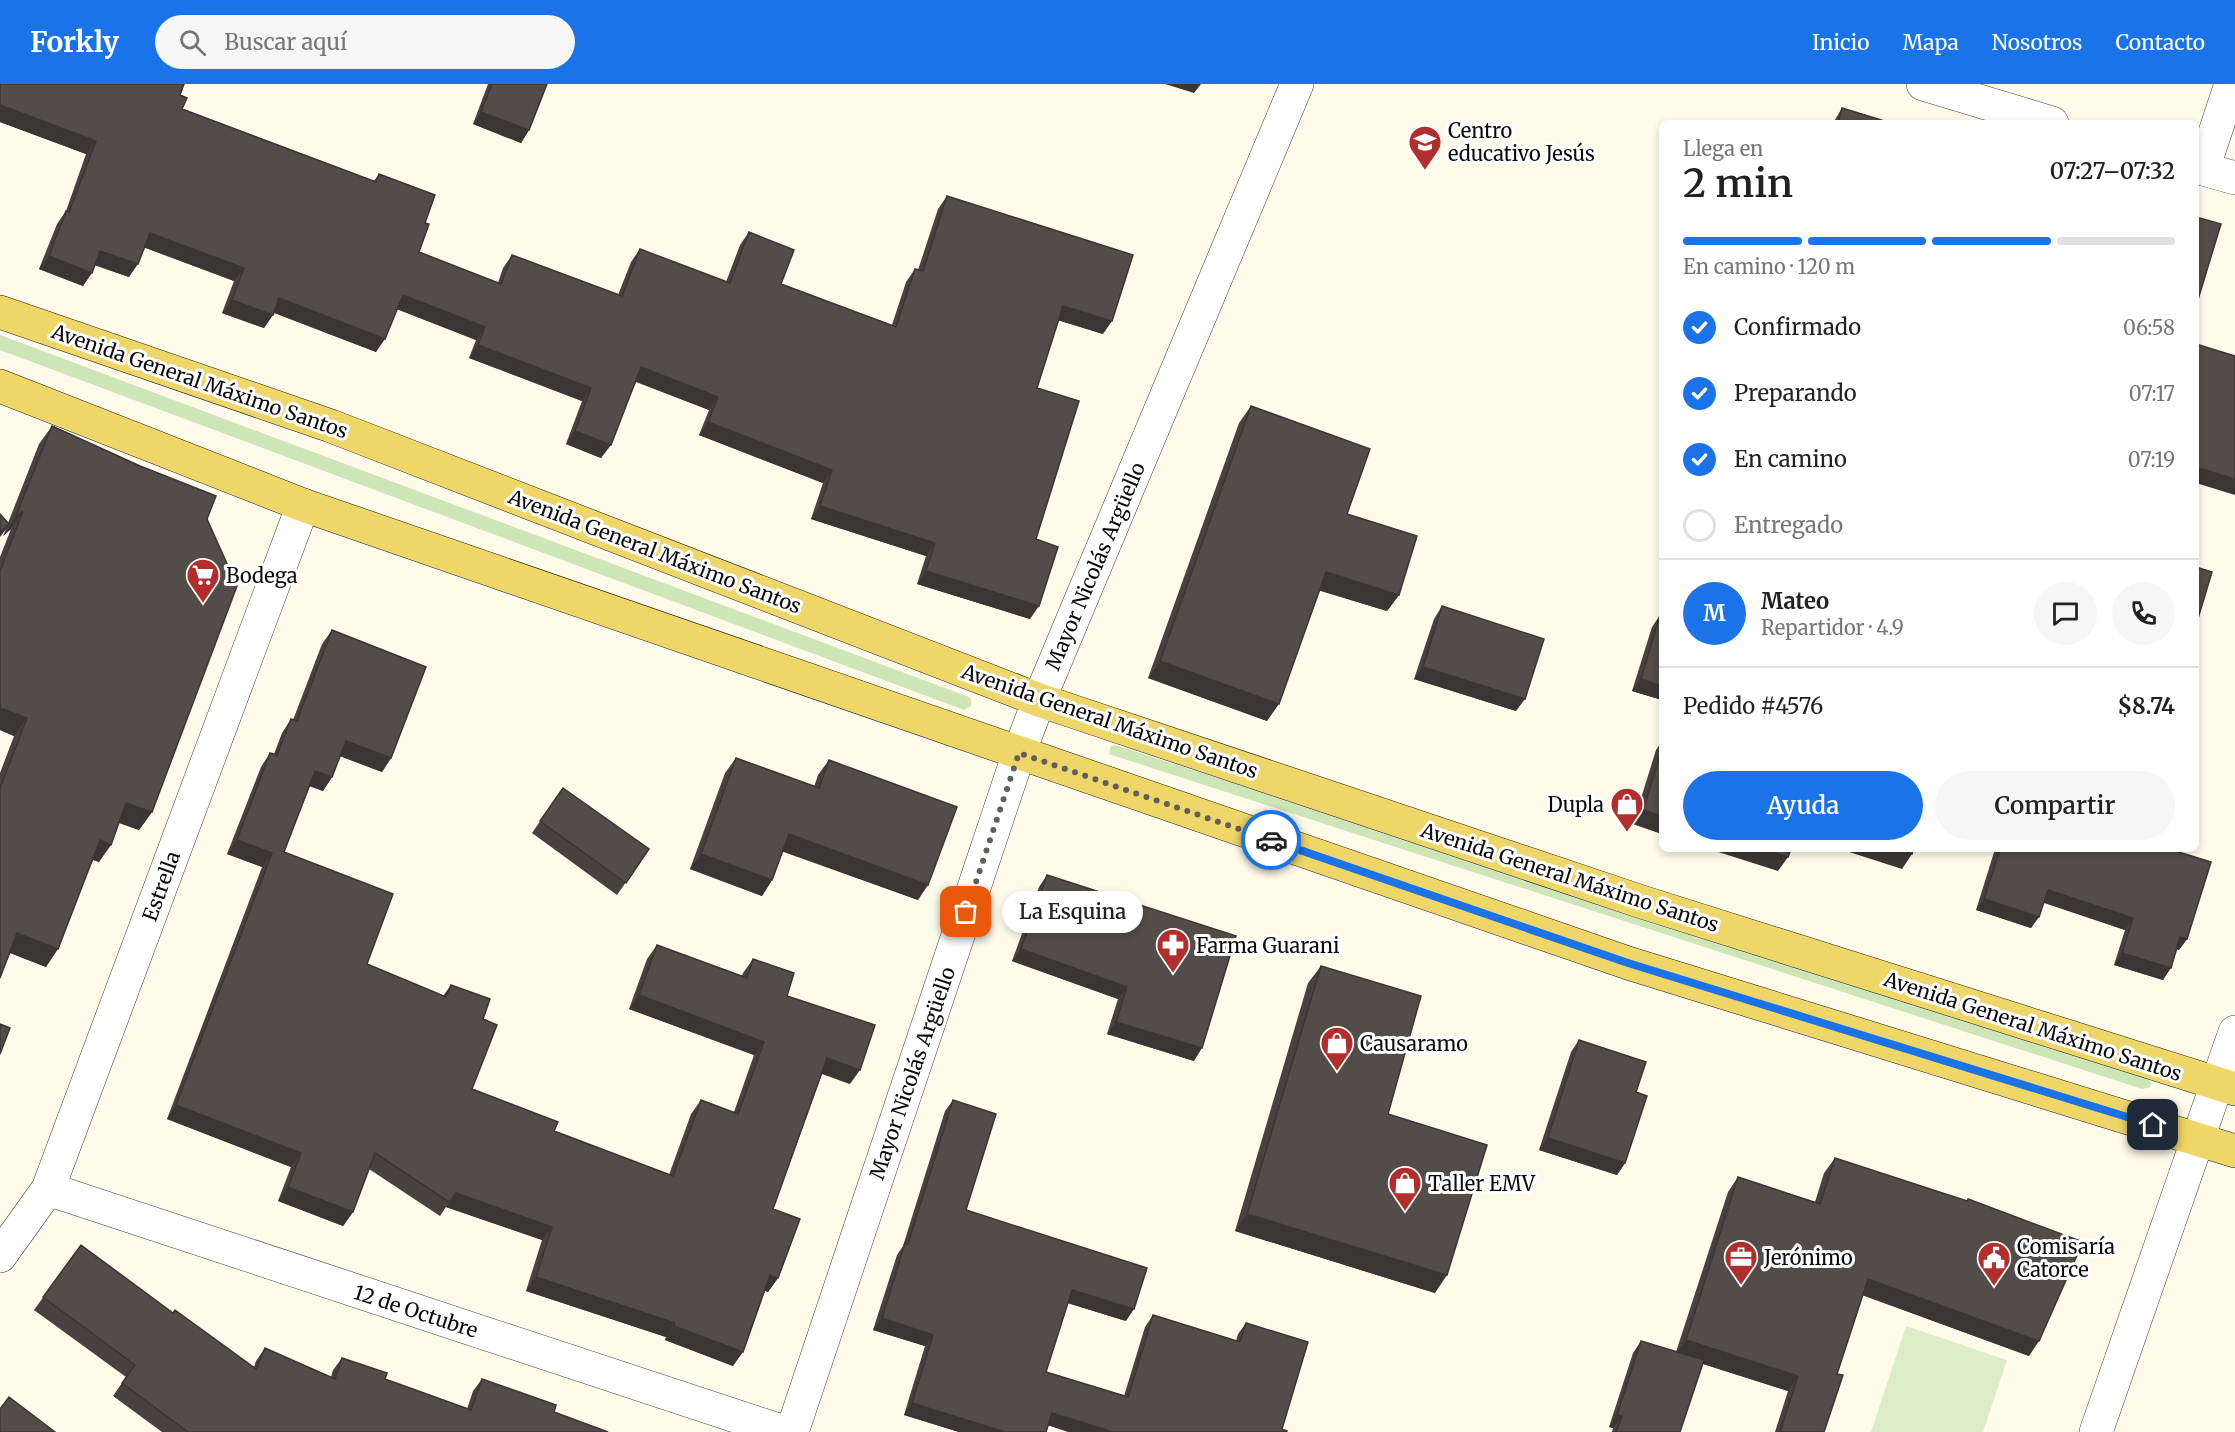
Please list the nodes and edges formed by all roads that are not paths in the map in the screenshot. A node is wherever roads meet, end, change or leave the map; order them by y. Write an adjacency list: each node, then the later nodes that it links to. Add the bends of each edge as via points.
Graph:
1 (1297, 84): 10 (street, Mayor Nicolás Argüello)
2 (1923, 84): 4 (street)
3 (2231, 84): 5 (street)
4 (2042, 120)
5 (2199, 168): 6 (street)
6 (2235, 178)
7 (0, 312): 10 (main road, Avenida General Máximo Santos, via 331,426)
8 (0, 386): 9 (main road)
9 (303, 505): 11 (main road); 16 (street, Estrella)
10 (1039, 699): 11 (street, Mayor Nicolás Argüello); 13 (main road, Avenida General Máximo Santos, via 1642,902)
11 (1019, 753): 14 (main road, via 1628,963); 19 (street, Mayor Nicolás Argüello)
12 (2235, 1032): 13 (street)
13 (2226, 1087): 14 (street)
14 (2199, 1139): 15 (main road); 20 (street)
15 (2235, 1151)
16 (48, 1189): 17 (street, Estrella); 18 (street, 12 de Octubre)
17 (0, 1256)
18 (784, 1432)
19 (792, 1432)
20 (2096, 1432)

